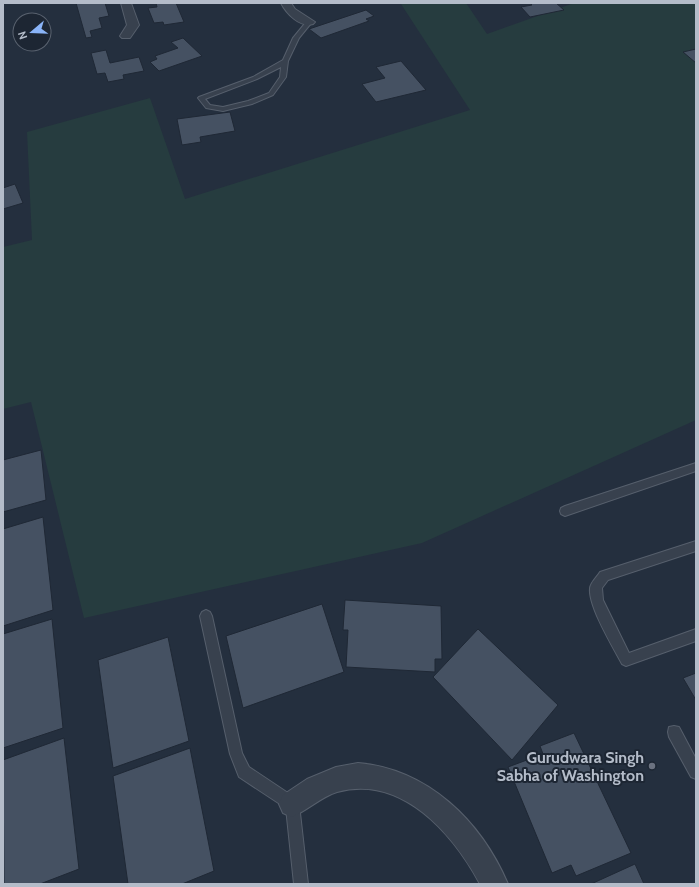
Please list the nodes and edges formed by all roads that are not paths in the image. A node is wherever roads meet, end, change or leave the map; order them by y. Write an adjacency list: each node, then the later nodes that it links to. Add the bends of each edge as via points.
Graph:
1 (126, 3): 4 (street, via 133,25)
2 (286, 3): 3 (street, via 291,11)
3 (309, 22): 5 (lane, via 296,38)
4 (126, 36)
5 (285, 61): 5 (lane, via 283,77 271,94 250,103 223,109 208,107 201,98 252,80)
6 (696, 467): 7 (lane)
7 (565, 511)
8 (696, 546): 10 (lane, via 604,576 596,587 597,601 626,660)
9 (206, 616): 13 (lane, via 236,754 244,772)
10 (696, 635)
11 (674, 732): 12 (lane)
12 (696, 772)
13 (292, 804): 14 (lane); 15 (street, via 316,788 343,778 368,776 397,784 426,800 456,825 486,867)
14 (301, 884)
15 (494, 884)

